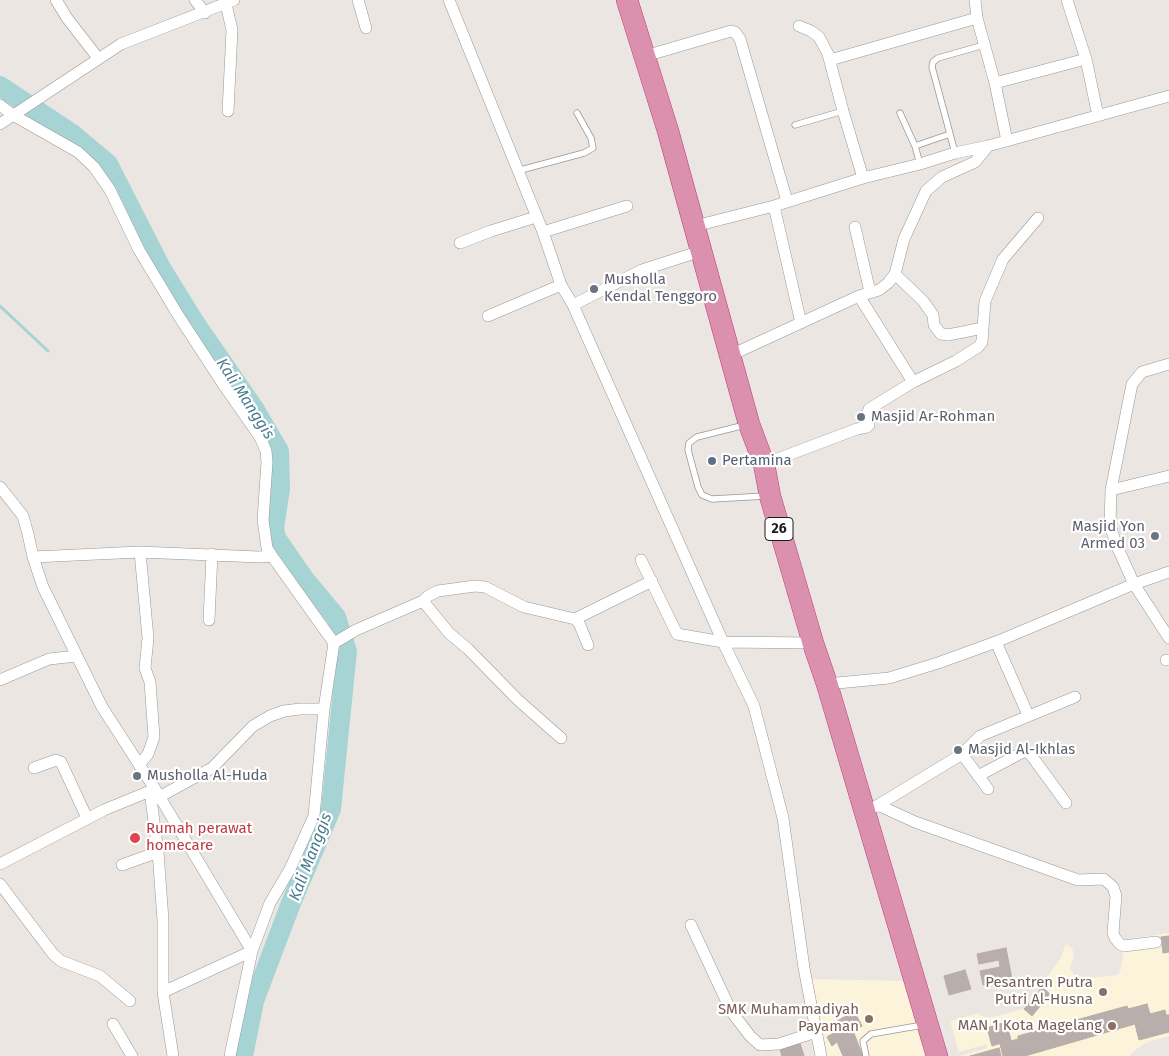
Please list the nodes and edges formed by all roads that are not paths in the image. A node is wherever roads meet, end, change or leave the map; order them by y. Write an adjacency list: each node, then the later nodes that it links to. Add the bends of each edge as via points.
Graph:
1 (56, 0): 15 (street)
2 (195, 0): 9 (street)
3 (358, 0): 12 (street)
4 (449, 0): 35 (street)
5 (627, 0): 14 (highway, 26)
6 (975, 0): 10 (street)
7 (1067, 0): 16 (street)
8 (230, 2): 9 (street); 21 (street, via 232,30)
9 (205, 13): 15 (street, via 127,41)
10 (977, 18): 13 (street); 17 (street)
11 (799, 26): 17 (street, via 819,37)
12 (366, 28)
13 (984, 45): 18 (street); 29 (lane, via 933,62)
14 (645, 56): 37 (street, via 731,31 738,35); 42 (highway, 26)
15 (98, 58): 23 (street)
16 (1086, 59): 18 (street); 26 (street)
17 (830, 60): 22 (street)
18 (995, 83): 30 (street)
19 (1169, 96): 26 (street)
20 (0, 106): 23 (street)
21 (228, 111)
22 (843, 111): 28 (lane); 36 (street)
23 (17, 112): 27 (street); 65 (street, via 78,152 94,167 110,190 139,250 178,315 260,437 267,462 263,520 267,548)
24 (576, 112): 35 (lane, via 593,148)
25 (900, 113): 31 (lane)
26 (1098, 116): 30 (street)
27 (0, 124)
28 (796, 125)
29 (950, 134): 31 (lane); 33 (lane)
30 (1007, 141): 32 (street)
31 (915, 146): 34 (lane)
32 (988, 146): 33 (street); 47 (street, via 975,162 942,177 926,191 904,239)
33 (955, 153): 34 (street)
34 (920, 164): 36 (street)
35 (517, 171): 40 (street)
36 (863, 178): 37 (street)
37 (787, 201): 39 (street)
38 (627, 206): 44 (street)
39 (774, 206): 42 (street); 52 (street)
40 (536, 217): 44 (street); 45 (street)
41 (1038, 218): 53 (street, via 1003,259 985,301)
42 (695, 226): 46 (highway, 26)
43 (855, 227): 49 (street)
44 (543, 232): 48 (street)
45 (460, 243)
46 (701, 251): 50 (street, via 642,270); 54 (highway, 26)
47 (895, 274): 49 (street, via 879,290); 53 (street, via 933,315 934,325 941,334)
48 (560, 284): 50 (street); 51 (street)
49 (864, 294): 52 (street); 56 (street)
50 (573, 305): 76 (street)
51 (488, 316)
52 (801, 323): 54 (street)
53 (983, 328): 56 (street, via 982,342 978,346)
54 (731, 355): 57 (highway, 26)
55 (1169, 364): 61 (street, via 1142,372 1132,384)
56 (913, 382): 58 (street, via 869,409 867,427)
57 (749, 424): 58 (highway, 26); 62 (lane, via 697,437 689,443 698,487 702,495 712,499)
58 (764, 464): 62 (highway, 26)
59 (1169, 476): 61 (street)
60 (0, 487): 66 (street, via 23,516)
61 (1111, 490): 70 (street, via 1110,524)
62 (770, 496): 78 (highway, 26)
63 (140, 552): 64 (street); 66 (street); 88 (street, via 148,638 145,668 150,682 154,737)
64 (212, 554): 65 (street); 72 (street)
65 (272, 556): 75 (street)
66 (33, 557): 80 (street, via 43,587)
67 (641, 560): 69 (street)
68 (1169, 572): 70 (street)
69 (652, 582): 73 (street); 76 (street, via 677,634)
70 (1134, 584): 74 (street); 77 (street)
71 (423, 600): 73 (street, via 438,591 476,586 524,607); 75 (street); 86 (street, via 449,633)
72 (209, 620)
73 (575, 620): 79 (street)
74 (1169, 638)
75 (336, 641): 84 (street)
76 (723, 642): 78 (street); 107 (street, via 754,706 783,818)
77 (996, 642): 82 (street, via 889,678); 85 (street)
78 (813, 643): 82 (highway, 26)
79 (588, 645)
80 (77, 656): 81 (street, via 48,659); 88 (street, via 102,707)
81 (0, 680)
82 (827, 684): 94 (highway, 26)
83 (1075, 697): 85 (street)
84 (324, 709): 92 (street, via 284,711 270,716 253,726 212,768); 102 (street, via 314,816 290,869 270,903)
85 (1028, 715): 87 (street, via 980,736)
86 (561, 738)
87 (962, 754): 90 (street); 94 (street)
88 (140, 765): 92 (street)
89 (34, 768): 95 (street, via 56,760 61,762)
90 (978, 776): 91 (street); 93 (street, via 1028,752)
91 (988, 789)
92 (155, 792): 95 (street); 96 (street); 102 (street)
93 (1066, 803)
94 (871, 809): 101 (street, via 1078,880 1104,879 1113,887 1116,896 1114,936 1120,944); 106 (highway, 26)
95 (87, 818): 97 (street)
96 (158, 852): 98 (street); 103 (street, via 163,920)
97 (0, 864)
98 (122, 865)
99 (0, 884): 104 (street, via 53,954 61,961 100,976)
100 (691, 925): 107 (street, via 731,1011 760,1045 778,1044)
101 (1156, 942)
102 (252, 951): 103 (street); 110 (street)
103 (163, 992): 109 (street)
104 (130, 1001)
105 (113, 1024): 108 (street)
106 (927, 1025): 112 (lane, via 872,1034 863,1041); 113 (highway, 26)
107 (816, 1032): 111 (street)
108 (132, 1056)
109 (173, 1056)
110 (230, 1056)
111 (821, 1056)
112 (866, 1056)
113 (937, 1056)

